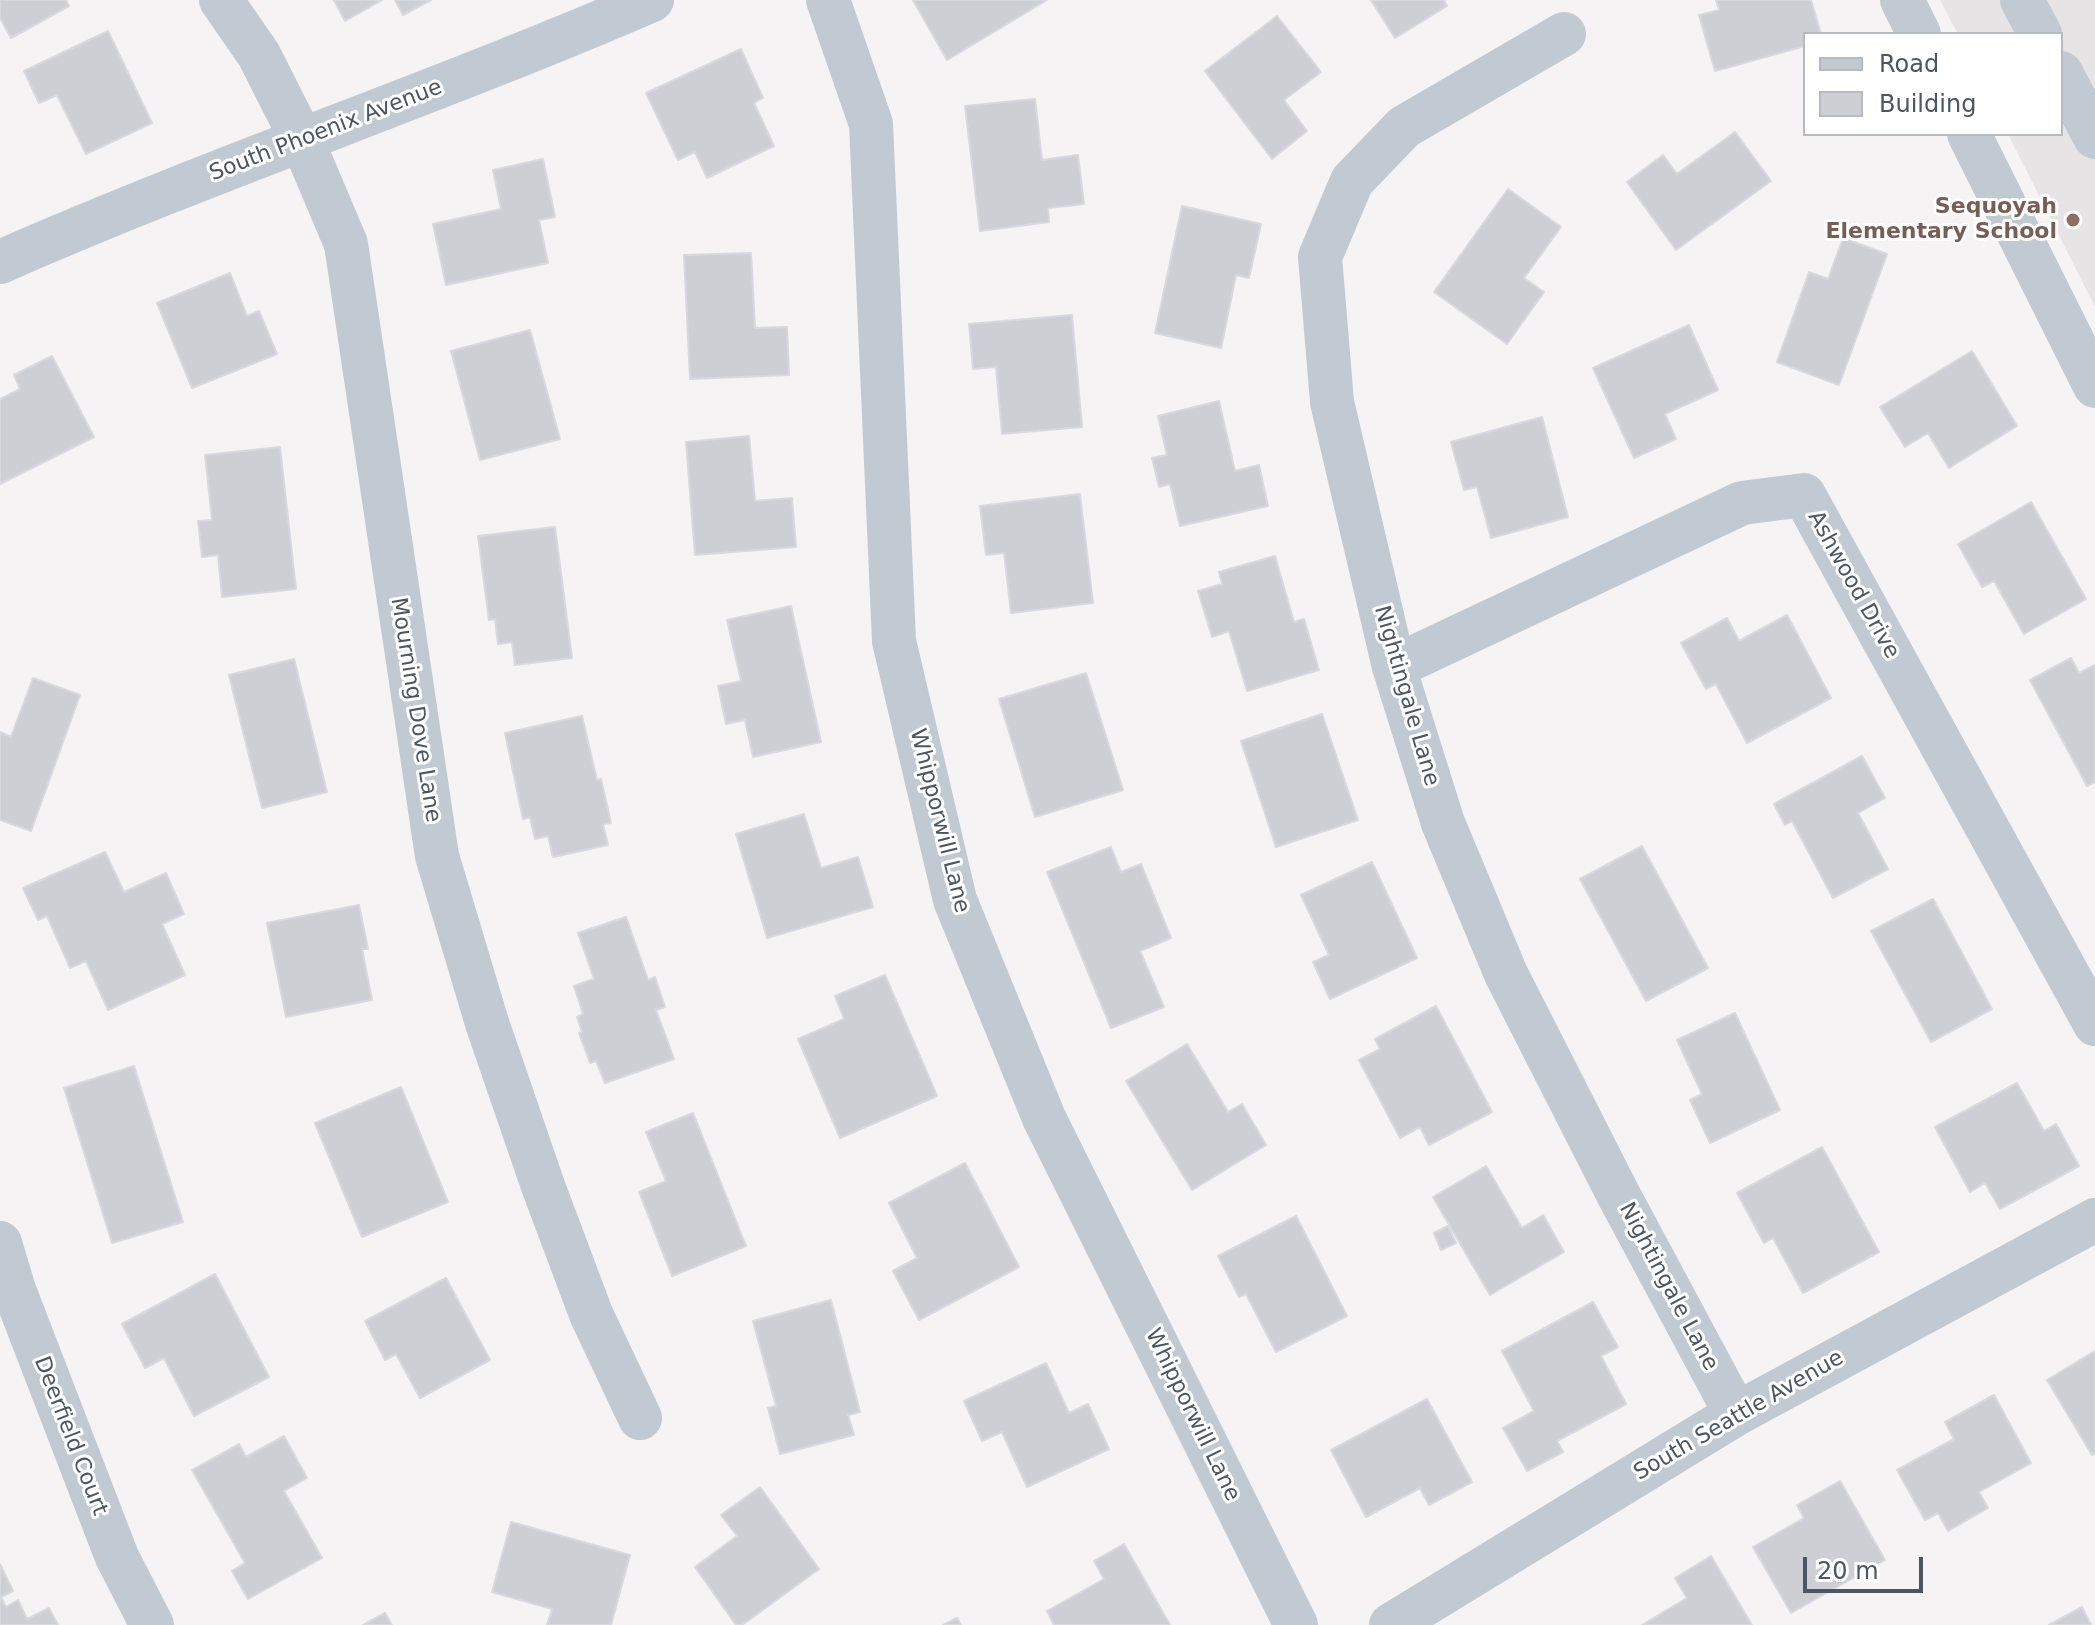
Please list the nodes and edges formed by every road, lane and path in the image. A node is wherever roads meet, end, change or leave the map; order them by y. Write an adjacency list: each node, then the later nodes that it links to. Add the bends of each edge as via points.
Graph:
1 (221, 0): 12 (street, Mourning Dove Lane, via 259,55)
2 (652, 0): 12 (street, South Phoenix Avenue)
3 (828, 0): 22 (street, Whipporwill Lane, via 871,124 894,641 955,900 1044,1118)
4 (1902, 0): 6 (street)
5 (2022, 0): 7 (street)
6 (1918, 32)
7 (2039, 32)
8 (1564, 34): 15 (street, Nightingale Lane, via 1404,127 1352,181 1320,257 1332,402)
9 (2063, 77): 11 (street)
10 (1970, 136): 14 (street)
11 (2095, 137)
12 (302, 140): 13 (street, South Phoenix Avenue); 20 (street, Mourning Dove Lane, via 346,244 437,856 543,1186 591,1314)
13 (0, 262)
14 (2095, 386)
15 (1394, 667): 16 (street, Ashwood Drive, via 1742,503 1804,495); 19 (street, Nightingale Lane, via 1443,823 1506,974)
16 (2095, 1024)
17 (2095, 1220): 19 (street, South Seattle Avenue)
18 (0, 1243): 21 (street, Deerfield Court, via 117,1557)
19 (1736, 1414): 23 (street, South Seattle Avenue)
20 (640, 1418)
21 (152, 1625)
22 (1296, 1625)
23 (1391, 1625)

